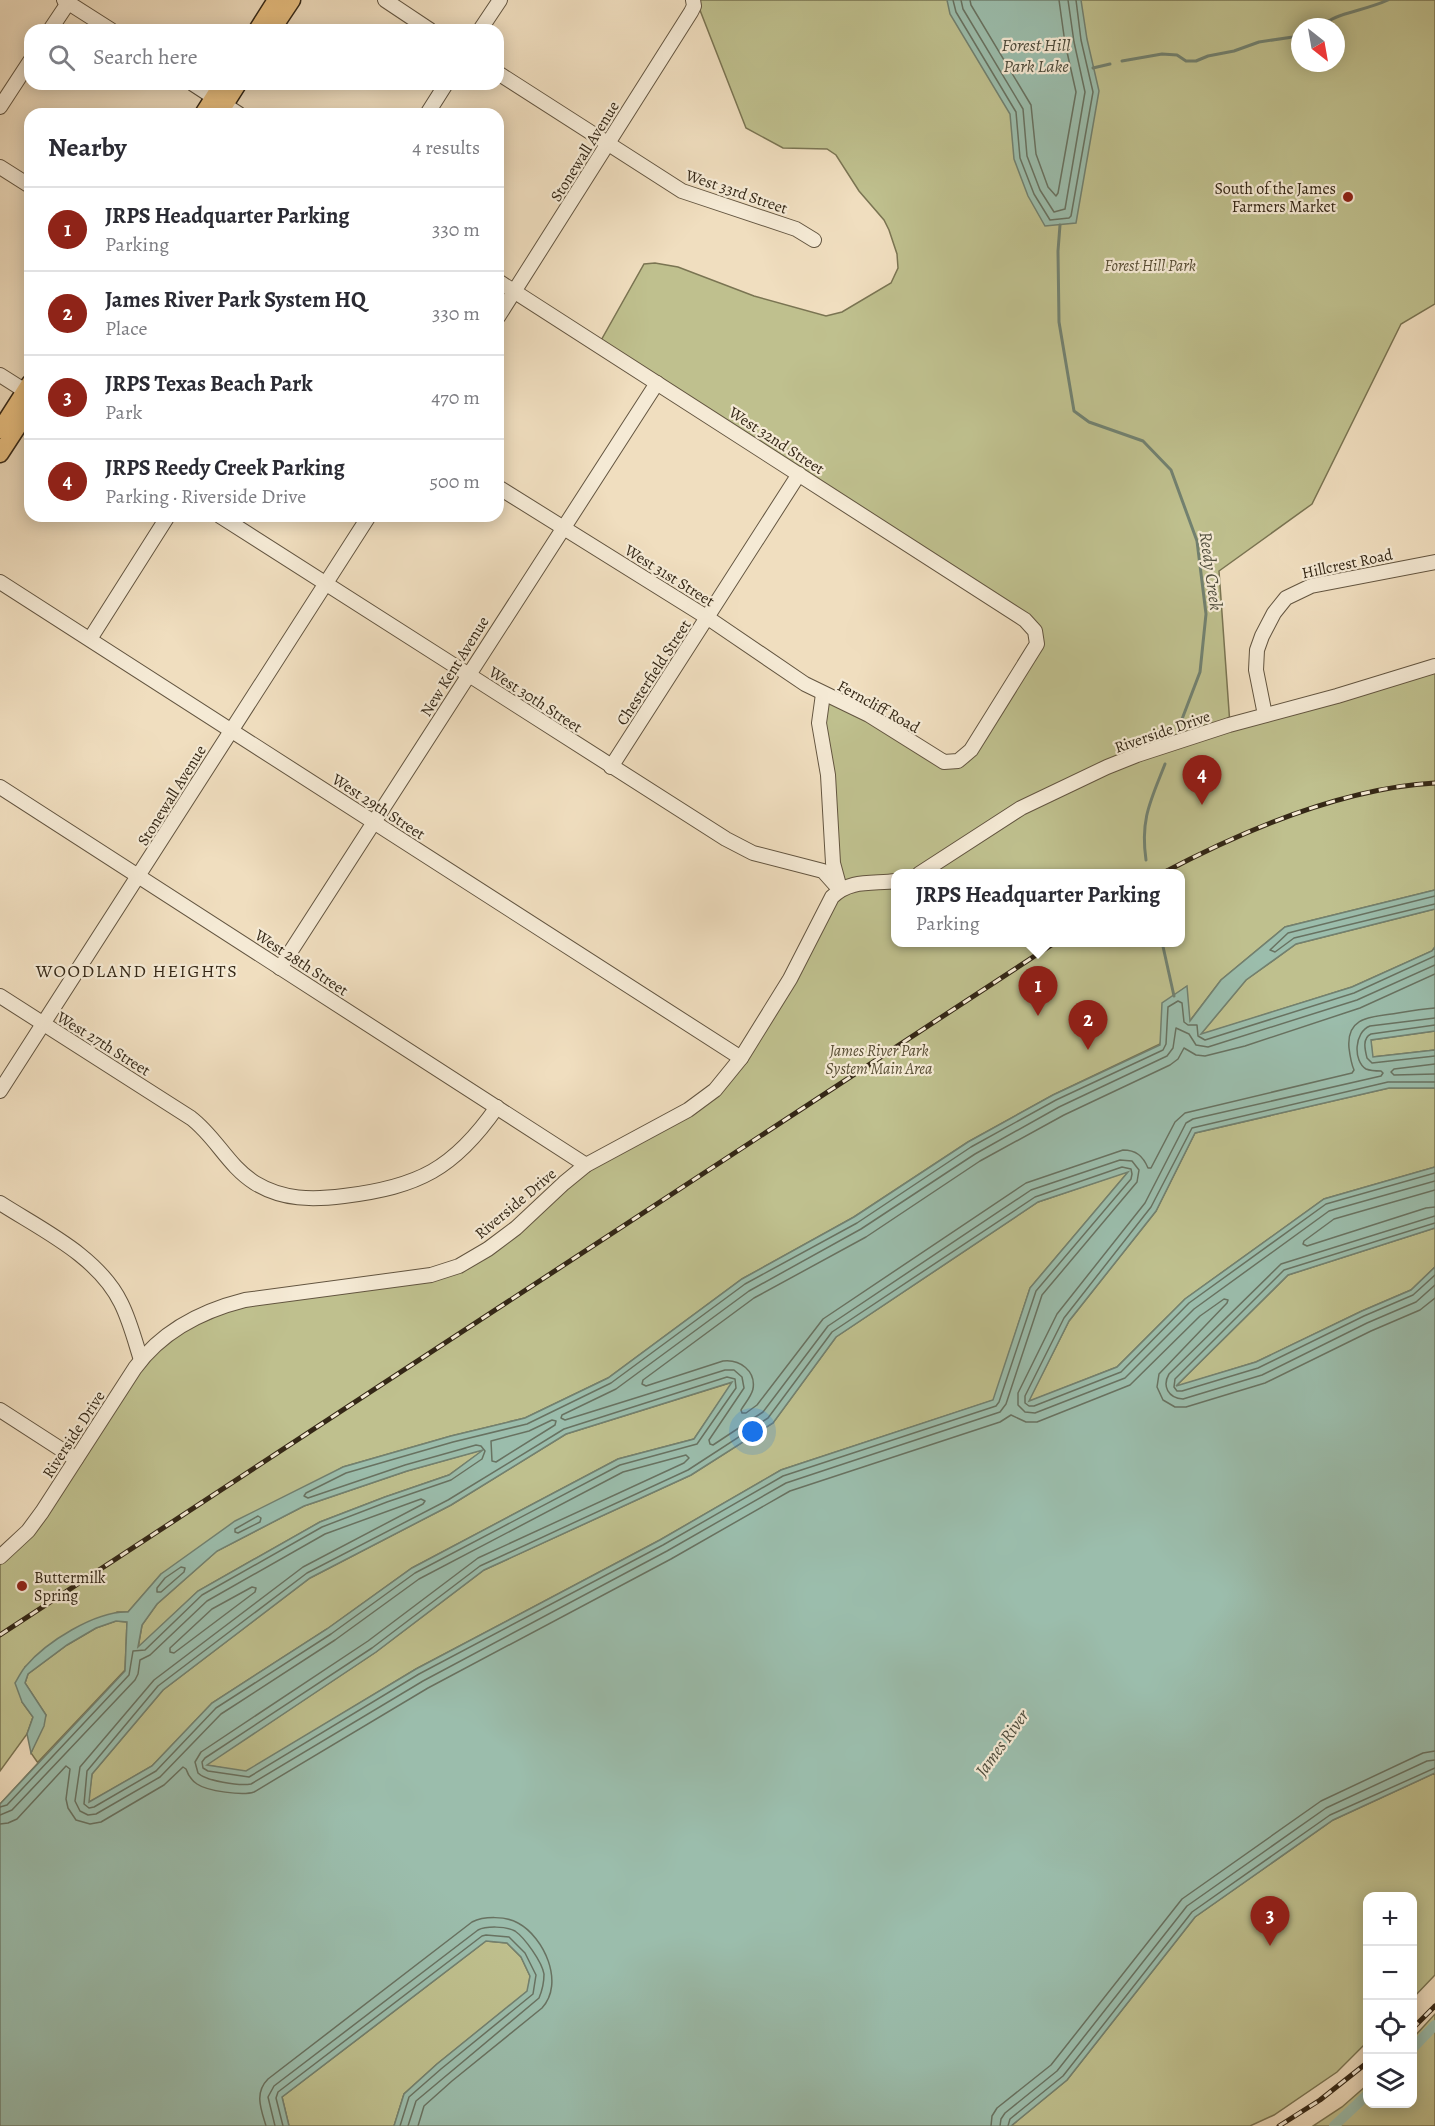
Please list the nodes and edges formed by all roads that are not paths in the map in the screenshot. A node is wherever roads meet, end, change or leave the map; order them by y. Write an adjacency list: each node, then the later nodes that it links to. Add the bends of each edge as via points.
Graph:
1 (276, 0): 9 (main road)
2 (292, 0): 10 (main road)
3 (385, 0): 11 (street)
4 (500, 0): 12 (street)
5 (67, 1): 7 (street); 8 (street)
6 (693, 1): 21 (street, Stonewall Avenue, via 691,12)
7 (54, 24)
8 (102, 24)
9 (261, 24)
10 (277, 24)
11 (421, 24)
12 (484, 24)
13 (24, 70): 19 (street)
14 (504, 77): 21 (street, West 33rd Street)
15 (203, 90): 18 (street)
16 (231, 90): 18 (main road)
17 (442, 90): 20 (street)
18 (220, 100)
19 (0, 107)
20 (431, 108)
21 (609, 143): 24 (street, West 33rd Street, via 682,191 796,229); 26 (street, Stonewall Avenue)
22 (0, 167): 23 (street)
23 (24, 182)
24 (814, 240)
25 (504, 285): 26 (street, West 32nd Street)
26 (514, 291): 27 (street, Stonewall Avenue); 29 (street, West 32nd Street)
27 (504, 307)
28 (0, 375): 30 (street)
29 (657, 383): 35 (street, West 32nd Street); 40 (street, New Kent Avenue)
30 (24, 388)
31 (24, 396): 33 (main road)
32 (24, 417): 34 (main road)
33 (0, 430)
34 (0, 454)
35 (799, 474): 44 (street, Chesterfield Street); 45 (street, West 32nd Street, via 1025,620)
36 (504, 491): 40 (street, West 31st Street)
37 (164, 522): 46 (street)
38 (229, 522): 43 (street, West 30th Street)
39 (365, 522): 43 (street, Stonewall Avenue)
40 (562, 528): 44 (street, West 31st Street); 48 (street, New Kent Avenue)
41 (1435, 562): 50 (street, Hillcrest Road, via 1311,586 1286,598 1274,613 1257,650 1256,670)
42 (0, 582): 46 (street, West 29th Street)
43 (325, 584): 48 (street, West 30th Street); 51 (street, Stonewall Avenue)
44 (708, 618): 49 (street, West 31st Street); 52 (street, Chesterfield Street)
45 (1035, 632): 49 (street, Ferncliff Road, via 1035,647 967,755 954,762 941,760 869,715)
46 (90, 639): 51 (street, West 29th Street)
47 (1435, 666): 50 (street, Riverside Drive)
48 (469, 675): 52 (street, West 30th Street); 54 (street, New Kent Avenue)
49 (823, 694): 58 (street, Ferncliff Road, via 819,723 830,786 833,862)
50 (1265, 715): 55 (street, Riverside Drive, via 1137,755 1068,784 1021,808)
51 (231, 731): 54 (street, West 29th Street); 56 (street, Stonewall Avenue)
52 (611, 767): 58 (street, West 30th Street, via 741,848 823,871)
53 (0, 787): 56 (street, West 28th Street)
54 (375, 822): 59 (street, New Kent Avenue); 62 (street, West 29th Street)
55 (925, 869)
56 (138, 877): 59 (street, West 28th Street); 61 (street, Stonewall Avenue)
57 (891, 881): 58 (street, via 860,883)
58 (840, 890): 62 (street, Riverside Drive, via 829,902 796,969)
59 (280, 968): 64 (street, West 28th Street)
60 (0, 996): 61 (street, West 27th Street)
61 (42, 1024): 63 (street, Stonewall Avenue); 64 (street, West 27th Street, via 191,1118 206,1130 234,1167 276,1193 312,1199 375,1192 420,1179 468,1145)
62 (741, 1058): 65 (street, Riverside Drive, via 706,1098)
63 (0, 1091)
64 (497, 1107): 65 (street, West 28th Street)
65 (586, 1165): 67 (street, Riverside Drive, via 510,1233 459,1266 414,1278 226,1305 177,1327)
66 (0, 1203): 67 (street, via 71,1249 103,1276 121,1302)
67 (141, 1360): 69 (street, Riverside Drive)
68 (0, 1410): 69 (street)
69 (76, 1459): 70 (street, Riverside Drive, via 28,1531)
70 (0, 1557)

